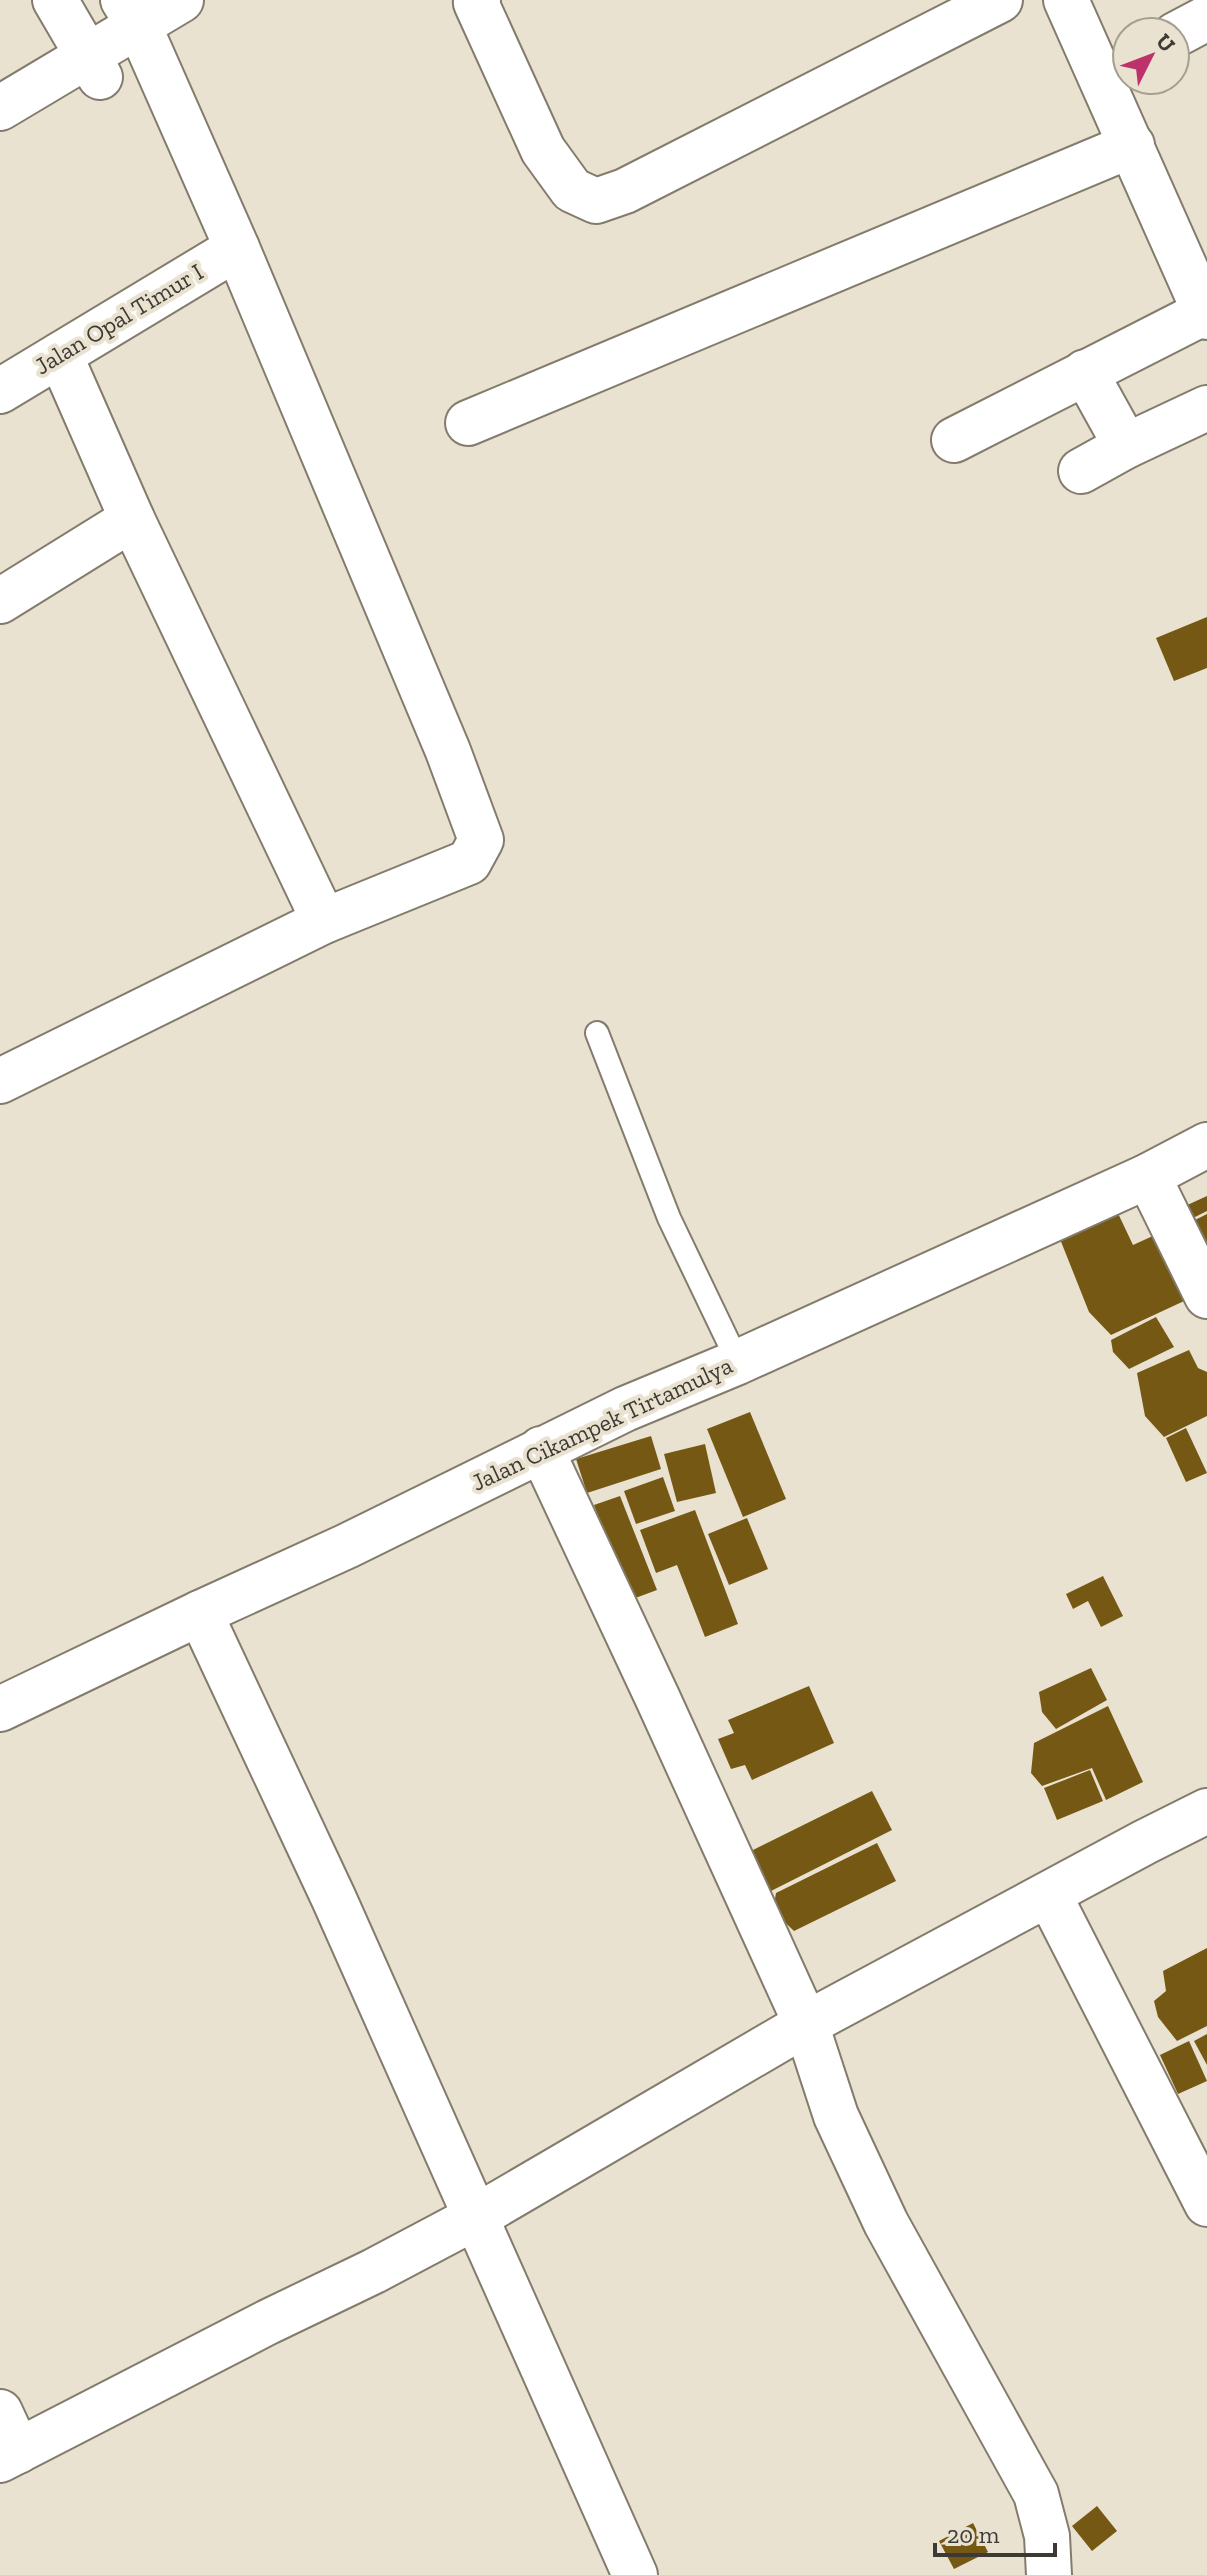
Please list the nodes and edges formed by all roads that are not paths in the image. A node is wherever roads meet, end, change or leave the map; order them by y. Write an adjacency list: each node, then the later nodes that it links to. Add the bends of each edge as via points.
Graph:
1 (55, 0): 8 (street)
2 (181, 0): 6 (street)
3 (478, 0): 5 (street, via 485,27 543,150 572,190 596,201 625,191)
4 (1066, 0): 7 (street)
5 (976, 6)
6 (136, 25): 8 (street); 13 (street)
7 (1111, 63)
8 (94, 65): 10 (street); 11 (street)
9 (1121, 96): 12 (street)
10 (0, 108)
11 (0, 139)
12 (1132, 145): 14 (street); 19 (street)
13 (237, 248): 15 (street, Jalan Opal Timur I); 25 (street, via 481,840 469,862)
14 (1206, 315): 16 (street)
15 (60, 355): 17 (street, Jalan Opal Timur I); 23 (street)
16 (1085, 372): 20 (street); 21 (street)
17 (0, 391)
18 (1207, 408): 21 (street)
19 (468, 423)
20 (954, 440)
21 (1126, 446): 22 (street)
22 (1081, 471)
23 (132, 519): 24 (street); 25 (street)
24 (0, 601)
25 (324, 921): 27 (street)
26 (597, 1033): 31 (lane, via 669,1218)
27 (0, 1081)
28 (1207, 1145): 29 (street, Jalan Cikampek Tirtamulya)
29 (1148, 1176): 30 (street); 31 (street, Jalan Cikampek Tirtamulya)
30 (1207, 1296)
31 (738, 1362): 32 (street, Jalan Cikampek Tirtamulya)
32 (541, 1449): 33 (street, Jalan Cikampek Tirtamulya); 37 (street)
33 (200, 1613): 34 (street, Jalan Cikampek Tirtamulya); 39 (street, via 334,1899)
34 (0, 1709)
35 (1207, 1811): 36 (street)
36 (1049, 1895): 37 (street); 38 (street)
37 (806, 2024): 39 (street); 42 (street, via 836,2116 886,2223 1036,2494 1047,2536)
38 (1207, 2204)
39 (474, 2218): 40 (street, via 268,2322); 41 (street)
40 (6, 2441)
41 (635, 2575)
42 (1049, 2575)

